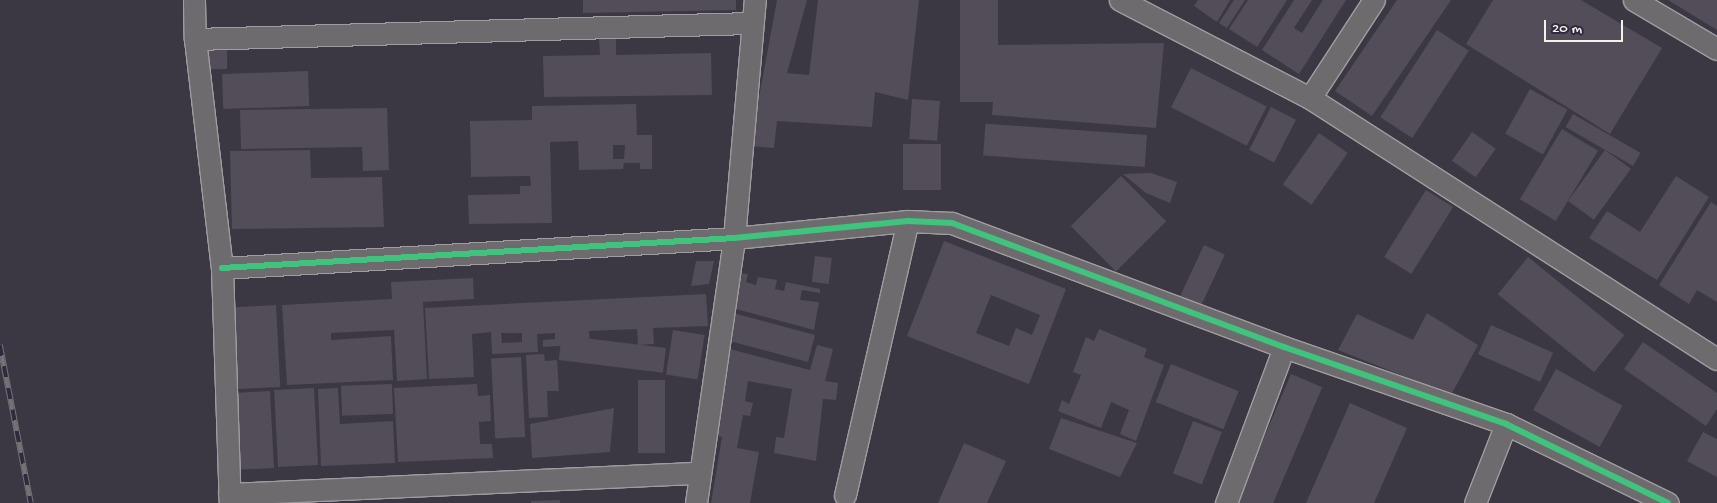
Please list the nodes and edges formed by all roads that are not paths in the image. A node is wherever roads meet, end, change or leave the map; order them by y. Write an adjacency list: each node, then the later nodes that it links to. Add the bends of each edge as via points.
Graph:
1 (194, 0): 7 (street)
2 (755, 0): 6 (street)
3 (1120, 0): 9 (street)
4 (1374, 0): 9 (street)
5 (1634, 0): 8 (street)
6 (752, 23): 7 (street); 11 (street)
7 (195, 39): 12 (street)
8 (1717, 49)
9 (1310, 98): 14 (street)
10 (908, 221): 11 (street); 13 (street, via 952,223); 17 (street)
11 (734, 238): 12 (street); 16 (street)
12 (222, 268): 18 (street)
13 (1284, 348): 15 (street); 20 (street)
14 (1717, 359)
15 (1506, 424): 21 (street); 22 (street)
16 (700, 473): 18 (street); 19 (street)
17 (844, 495)
18 (229, 499)
19 (696, 503)
20 (1226, 503)
21 (1475, 503)
22 (1668, 503)

